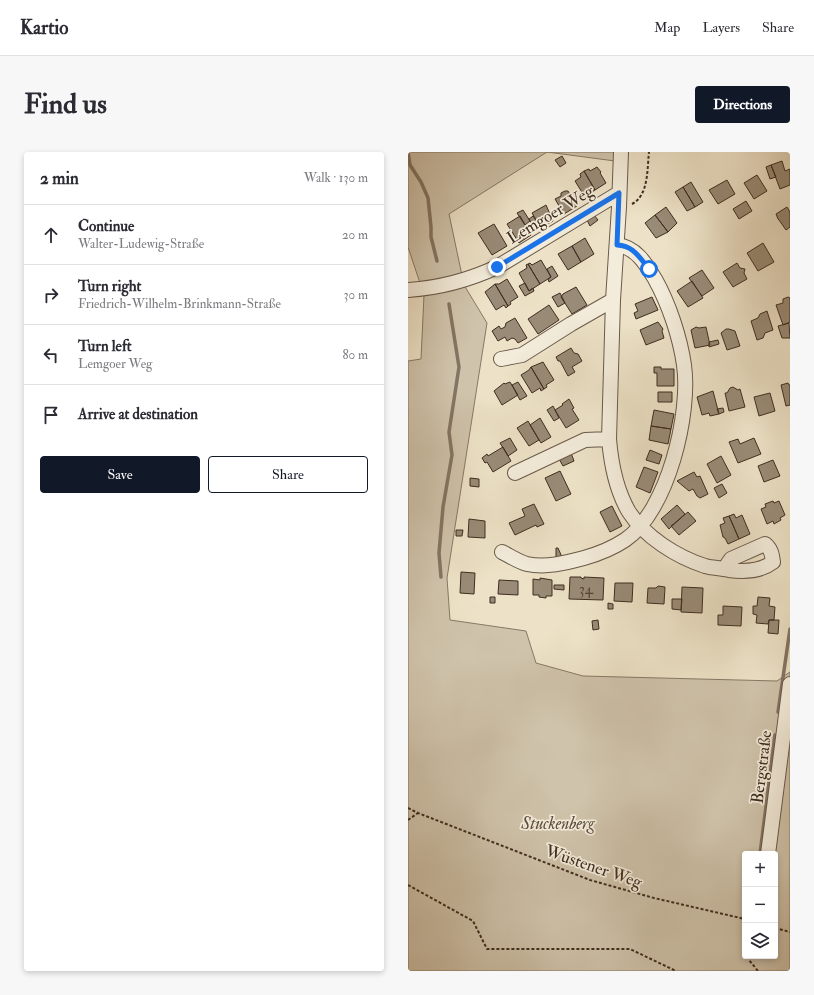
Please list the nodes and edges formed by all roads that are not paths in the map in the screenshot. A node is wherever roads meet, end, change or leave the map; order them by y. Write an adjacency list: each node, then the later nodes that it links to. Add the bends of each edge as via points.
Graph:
1 (621, 152): 2 (street)
2 (619, 200): 3 (street); 4 (street, Lemgoer Weg, via 476,276 433,288)
3 (617, 245): 5 (street); 9 (street, via 633,250 649,269 660,288 670,312 685,366 681,432 656,503)
4 (408, 290)
5 (612, 300): 6 (street, via 522,355); 7 (street)
6 (501, 359)
7 (609, 439): 8 (street, via 585,440); 9 (street, via 610,457 618,486 629,511)
8 (515, 473)
9 (641, 526): 10 (street, via 626,540 611,548 566,563 545,566 526,563); 11 (street, via 663,545 684,557 706,566)
10 (502, 552)
11 (724, 569)
12 (790, 684): 13 (street, Bergstraße)
13 (768, 851)

